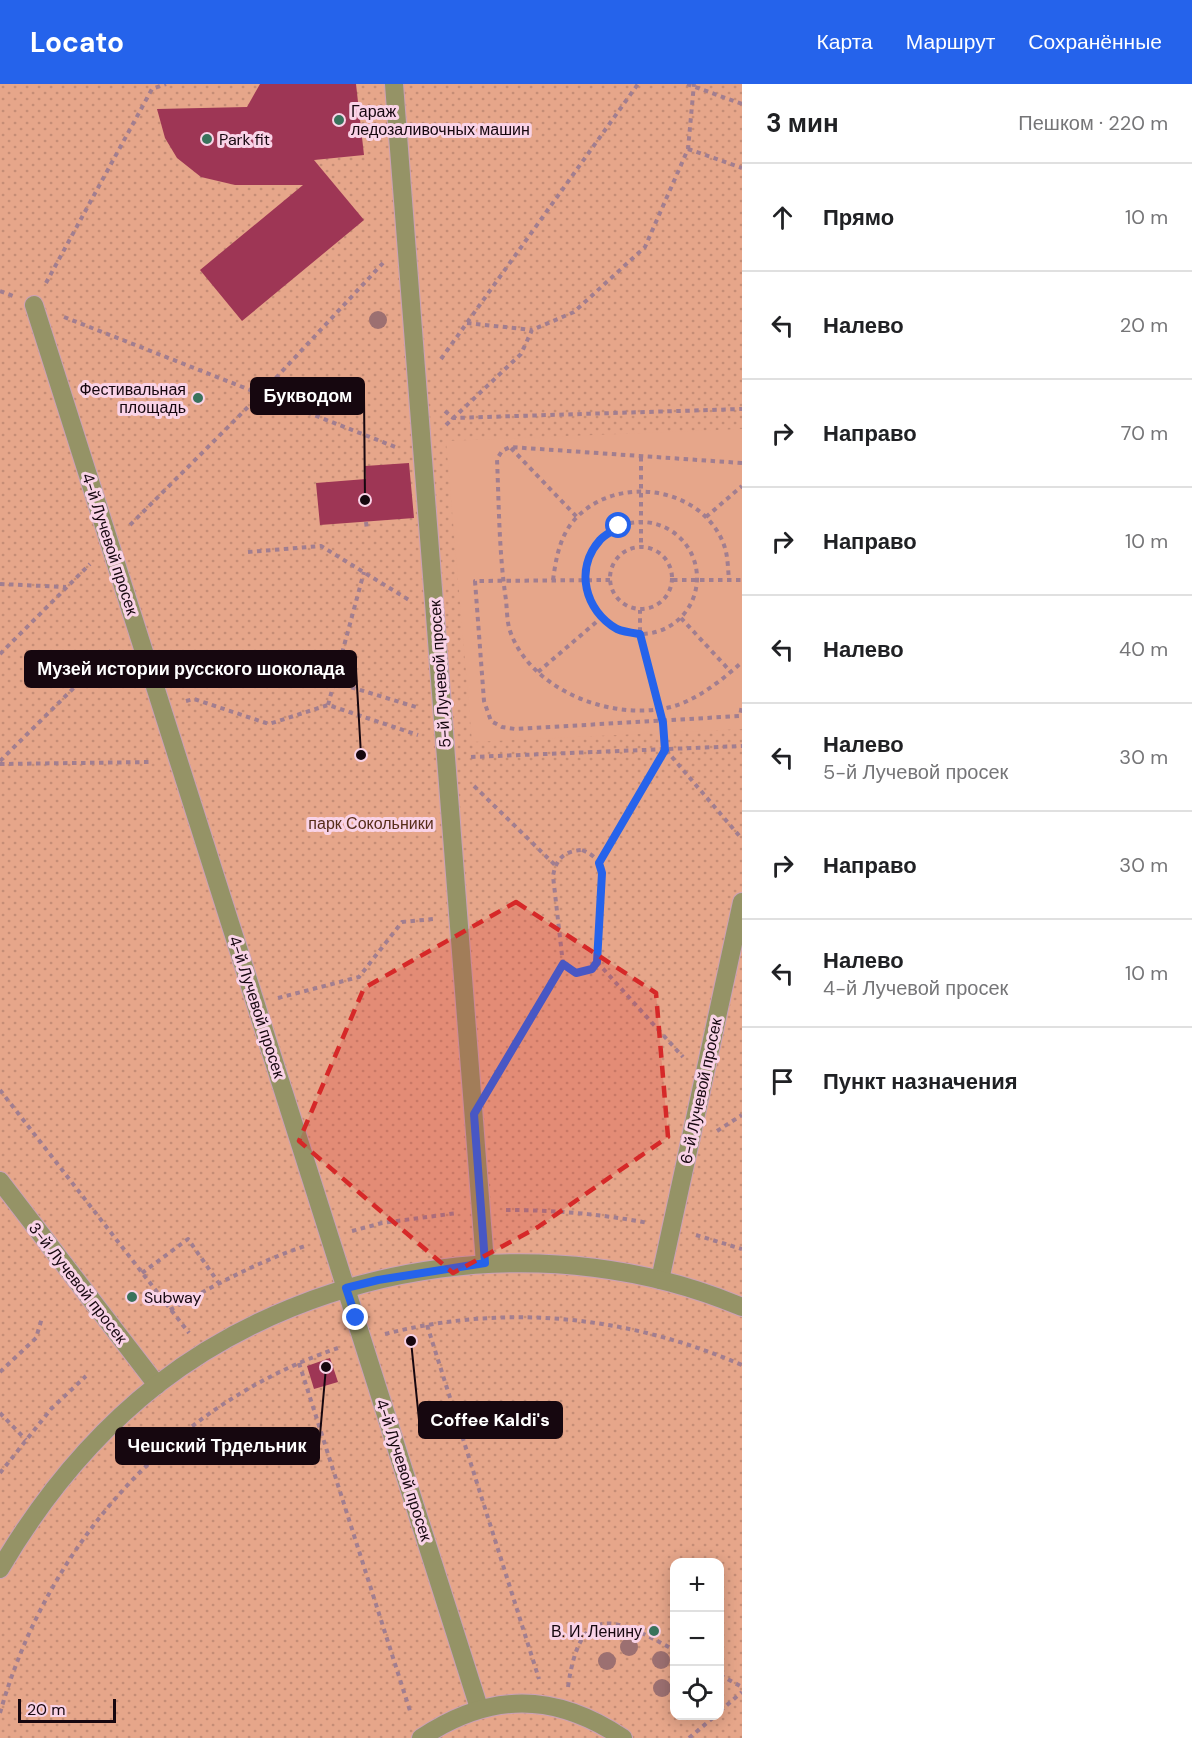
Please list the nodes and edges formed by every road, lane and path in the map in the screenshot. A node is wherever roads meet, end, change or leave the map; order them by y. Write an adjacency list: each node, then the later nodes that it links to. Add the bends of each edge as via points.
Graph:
1 (166, 84): 10 (path, via 152,89)
2 (394, 84): 13 (street, 5-й Лучевой просек)
3 (638, 84): 11 (path)
4 (687, 84): 5 (path)
5 (694, 86): 6 (path); 7 (path)
6 (742, 104)
7 (688, 149): 8 (path); 12 (path, via 645,247 573,312)
8 (742, 168)
9 (371, 275): 14 (path)
10 (34, 305): 14 (path); 27 (street, 4-й Лучевой просек)
11 (466, 323): 12 (path); 13 (path)
12 (532, 330): 15 (path, via 521,354 453,418)
13 (418, 390): 59 (street, 5-й Лучевой просек)
14 (259, 396): 17 (path); 27 (path)
15 (742, 409)
16 (510, 447): 18 (path); 22 (path); 38 (path, via 497,459)
17 (401, 450)
18 (641, 457): 19 (path); 21 (path)
19 (742, 463)
20 (742, 486): 23 (path)
21 (641, 490): 22 (path, via 606,497); 23 (path, via 676,497); 25 (path)
22 (577, 517): 31 (path, via 558,548)
23 (706, 517): 36 (path, via 725,548)
24 (366, 522): 26 (path)
25 (641, 522): 28 (path); 32 (path, via 619,526 600,539 588,559); 35 (path, via 663,526 682,539 694,559)
26 (367, 530)
27 (110, 544): 54 (street, 4-й Лучевой просек)
28 (641, 546): 33 (path, via 618,557); 34 (path, via 664,556)
29 (248, 552): 30 (path, via 321,546)
30 (364, 572): 40 (path); 50 (path)
31 (553, 580): 32 (path); 38 (path)
32 (585, 580): 33 (path); 42 (path, via 590,601)
33 (610, 580): 41 (path, via 619,600)
34 (673, 580): 35 (path); 41 (path, via 664,600)
35 (698, 580): 36 (path); 43 (path, via 693,602)
36 (729, 580): 37 (path)
37 (742, 580)
38 (503, 581): 48 (path, via 510,630 520,652); 56 (path, via 475,581 484,701 491,721 515,729)
39 (0, 584): 46 (path, via 67,587)
40 (411, 601)
41 (640, 609): 44 (path)
42 (601, 618): 44 (path, via 619,630); 48 (path)
43 (681, 618): 44 (path, via 662,630); 49 (path)
44 (640, 634): 55 (path)
45 (111, 651): 61 (path)
46 (0, 654)
47 (742, 662): 49 (path)
48 (538, 672): 55 (path, via 580,700 621,708)
49 (731, 672): 55 (path, via 682,703)
50 (334, 682): 51 (path); 53 (path)
51 (328, 705): 54 (path, via 269,724 194,699); 59 (path)
52 (742, 705): 56 (path, via 740,716)
53 (416, 707)
54 (162, 709): 60 (street, 4-й Лучевой просек)
55 (660, 709): 56 (path)
56 (663, 723): 58 (path)
57 (742, 746): 58 (path)
58 (665, 750): 59 (path); 62 (path); 63 (path)
59 (446, 751): 64 (path); 66 (street, 5-й Лучевой просек)
60 (176, 754): 61 (path, via 147,764); 69 (street, 4-й Лучевой просек)
61 (0, 763)
62 (742, 839)
63 (599, 863): 64 (path, via 582,850 561,856); 67 (path, via 602,873)
64 (555, 865): 68 (path)
65 (742, 902): 70 (street, 6-й Лучевой просек)
66 (458, 917): 69 (path, via 402,922 359,976); 72 (street, 5-й Лучевой просек)
67 (597, 962): 68 (path, via 592,969 576,973); 70 (path)
68 (563, 964): 72 (path)
69 (256, 1004): 76 (street, 4-й Лучевой просек)
70 (704, 1080): 75 (street, 6-й Лучевой просек)
71 (0, 1090): 79 (path)
72 (474, 1114): 74 (street, 5-й Лучевой просек)
73 (0, 1181): 93 (street, 3-й Лучевой просек)
74 (481, 1210): 75 (path, via 557,1211); 76 (path, via 382,1223); 78 (street, 5-й Лучевой просек)
75 (672, 1227): 77 (path); 80 (street, 6-й Лучевой просек)
76 (330, 1238): 81 (path); 82 (street, 4-й Лучевой просек)
77 (742, 1249)
78 (485, 1263): 80 (street, via 544,1263); 82 (street)
79 (142, 1273): 81 (path, via 188,1239); 84 (path)
80 (660, 1280): 83 (street)
81 (218, 1282): 84 (path)
82 (346, 1288): 87 (street, 4-й Лучевой просек); 88 (street, via 245,1329)
83 (742, 1307)
84 (170, 1310): 88 (path)
85 (42, 1318): 91 (path, via 36,1338)
86 (427, 1325): 87 (path); 90 (path, via 489,1317 542,1316 595,1322 703,1348); 102 (path)
87 (363, 1340): 89 (path); 103 (street, 4-й Лучевой просек)
88 (204, 1353): 93 (street)
89 (299, 1363): 105 (path, via 222,1404 128,1483 72,1552 39,1609 12,1670); 107 (path)
90 (742, 1365)
91 (0, 1372)
92 (86, 1376): 95 (path)
93 (157, 1385): 97 (street, via 89,1446 28,1522)
94 (0, 1413): 95 (path)
95 (26, 1440): 96 (path)
96 (0, 1473)
97 (0, 1569)
98 (670, 1647): 102 (path, via 624,1624 597,1625 585,1632 578,1645)
99 (724, 1677): 100 (path)
100 (742, 1687)
101 (742, 1692): 104 (path)
102 (556, 1706): 103 (street, via 513,1703); 109 (street, via 598,1721)
103 (479, 1708): 108 (street, via 447,1720)
104 (724, 1708)
105 (0, 1713)
106 (710, 1720): 110 (path)
107 (413, 1721)
108 (421, 1738)
109 (623, 1738)
110 (689, 1738)

